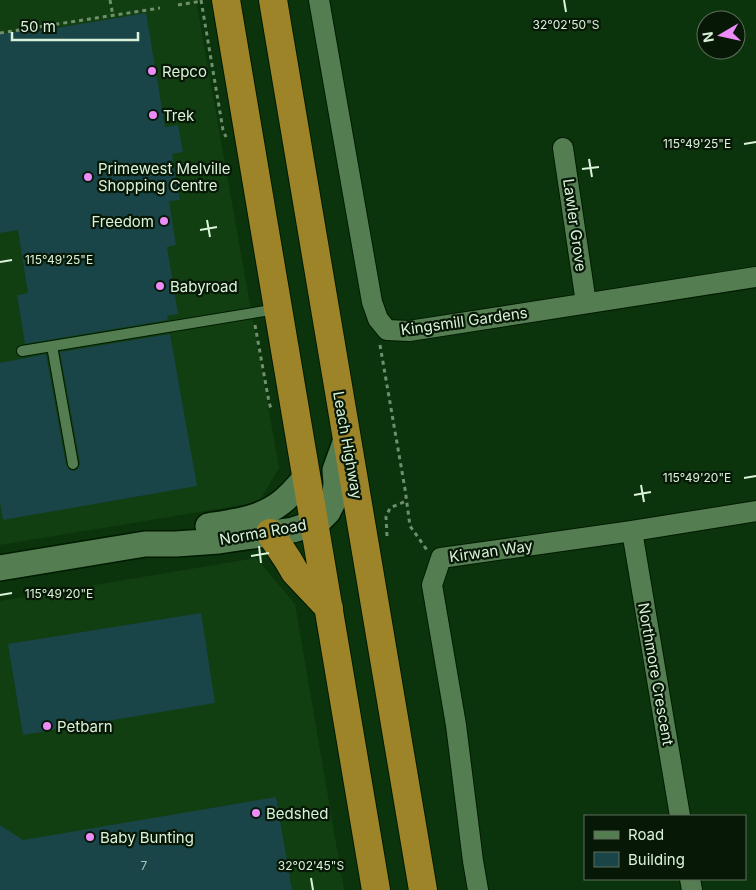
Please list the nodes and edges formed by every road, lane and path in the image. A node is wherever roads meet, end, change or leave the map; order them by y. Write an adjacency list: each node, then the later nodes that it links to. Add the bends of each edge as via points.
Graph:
1 (110, 0): 7 (path)
2 (210, 0): 5 (path); 9 (path); 13 (highway)
3 (273, 0): 17 (highway, Leach Highway)
4 (319, 0): 14 (street, Kingsmill Gardens, via 372,302 378,319)
5 (178, 5)
6 (160, 8): 7 (path)
7 (112, 16): 8 (path)
8 (0, 33)
9 (219, 106)
10 (563, 148): 12 (street, Lawler Grove)
11 (756, 277): 12 (street, Kingsmill Gardens)
12 (586, 303): 14 (street, Kingsmill Gardens, via 409,331)
13 (278, 309): 15 (lane); 19 (highway)
14 (387, 330): 20 (path, via 379,335)
15 (52, 346): 16 (lane); 18 (lane)
16 (22, 351)
17 (346, 437): 22 (street, Norma Road, via 335,470 332,504); 32 (highway, Leach Highway)
18 (73, 464)
19 (307, 476): 22 (highway); 25 (street, Norma Road, via 282,502 265,512 236,522 174,532)
20 (406, 501): 26 (path, via 390,508 386,517); 27 (path, via 410,526)
21 (756, 511): 23 (street, Kirwan Way)
22 (315, 523): 24 (street, Norma Road); 29 (highway)
23 (632, 531): 27 (street, Kirwan Way, via 442,558); 30 (street, Northmore Crescent)
24 (270, 533): 25 (street, Norma Road, via 219,541); 29 (highway, via 295,572)
25 (145, 544): 28 (street, Norma Road)
26 (388, 544)
27 (440, 563): 33 (street, Kirwan Way, via 432,585 456,725)
28 (0, 568)
29 (329, 608): 31 (highway)
30 (680, 815)
31 (376, 890)
32 (423, 890)
33 (478, 890)

